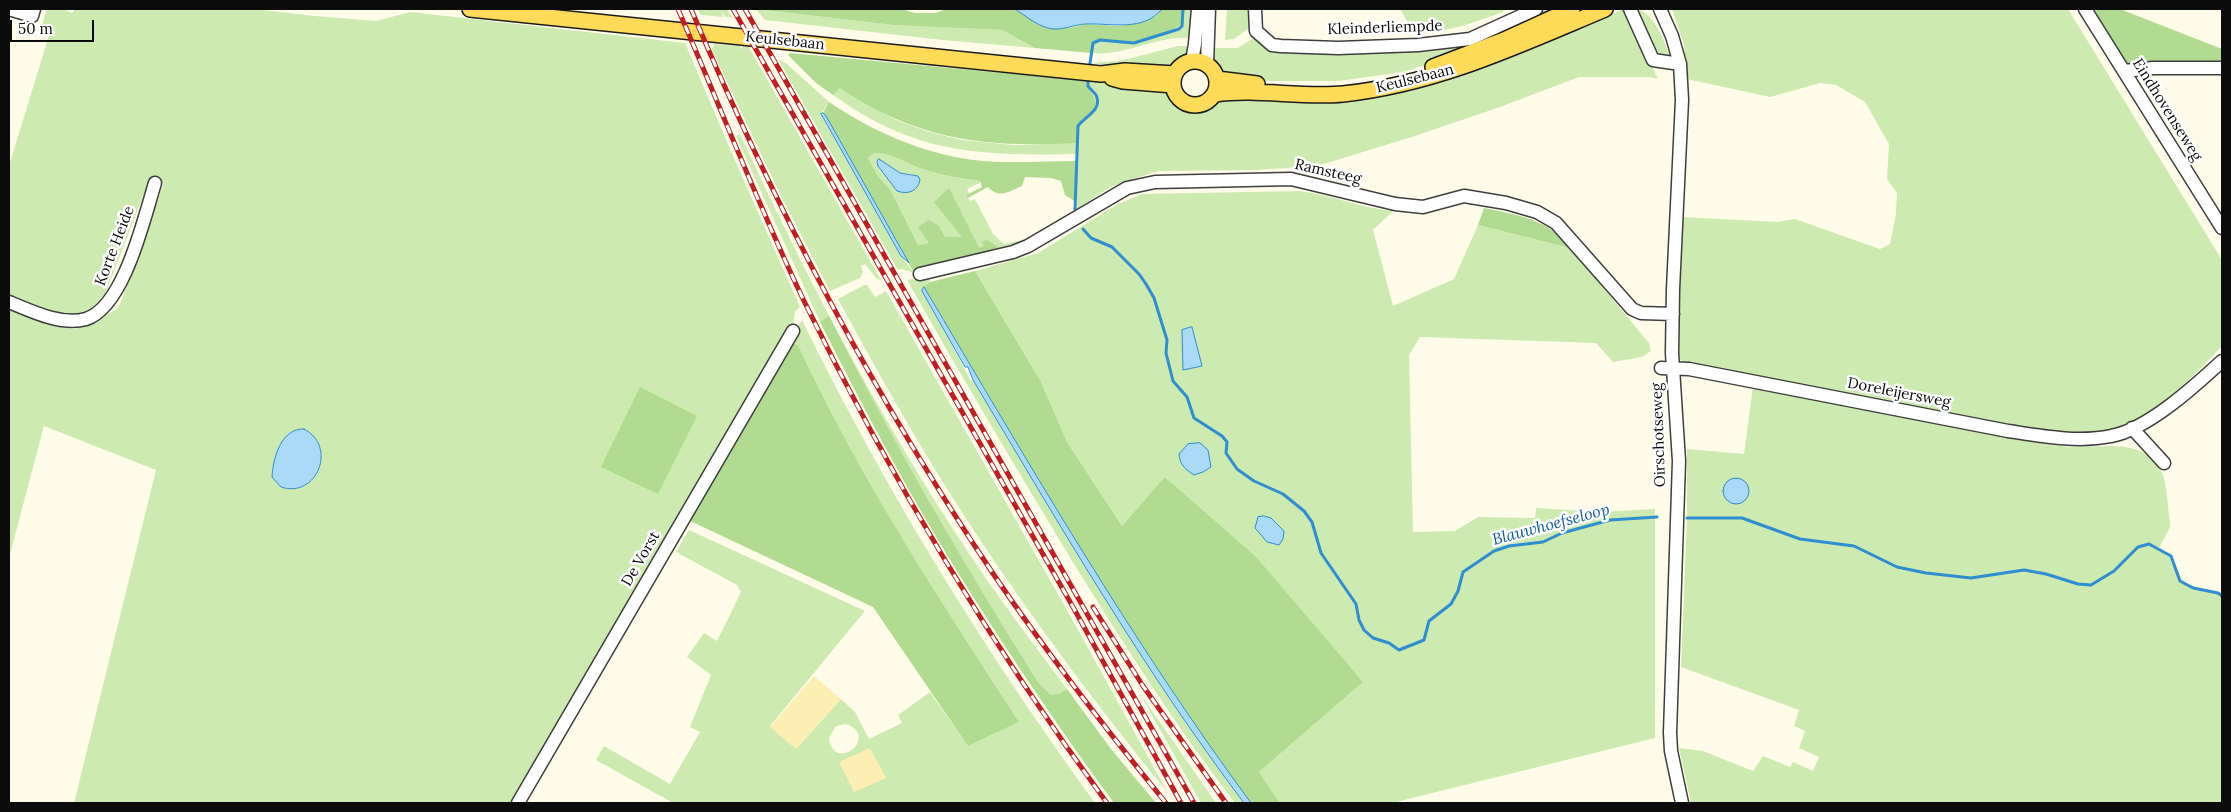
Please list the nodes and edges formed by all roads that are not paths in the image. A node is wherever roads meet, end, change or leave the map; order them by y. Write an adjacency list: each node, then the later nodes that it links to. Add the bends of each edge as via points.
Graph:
1 (9, 9): 2 (street, via 32,16)
2 (34, 9)
3 (470, 9): 18 (main road, Keulsebaan, via 1093,73 1123,81)
4 (1198, 9): 13 (street)
5 (1209, 9): 14 (street)
6 (1255, 9): 7 (street, Kleinderliempde, via 1256,31 1272,44 1338,48 1418,46 1470,39)
7 (1536, 9)
8 (1572, 9): 19 (main road, Keulsebaan, via 1471,53 1391,78 1295,86 1254,84)
9 (1605, 9): 19 (main road, Keulsebaan, via 1474,64 1392,87 1340,94 1295,95 1227,92)
10 (1630, 9): 15 (street, via 1653,60)
11 (1660, 9): 15 (street, Oirschotseweg)
12 (2085, 9): 17 (street, Eindhovenseweg)
13 (1192, 61): 14 (main road); 18 (main road, via 1185,63)
14 (1207, 64): 19 (main road, via 1215,73)
15 (1680, 64): 24 (street, Oirschotseweg, via 1682,100)
16 (2222, 68): 17 (street)
17 (2124, 71): 21 (street, Eindhovenseweg)
18 (1174, 80): 19 (main road, via 1180,98 1193,104 1207,101)
19 (1216, 87)
20 (156, 183): 23 (street, Korte Heide, via 126,271 114,296 102,309 86,318 64,320)
21 (2222, 228)
22 (920, 274): 24 (street, Ramsteeg, via 1028,246 1127,188 1155,182 1291,179 1395,204 1423,207 1464,196 1537,212 1556,223 1632,309 1641,313)
23 (9, 302)
24 (1673, 314): 27 (street, Oirschotseweg)
25 (793, 331): 30 (street, De Vorst)
26 (2222, 361): 28 (street, Doreleijersweg, via 2189,391)
27 (1667, 368): 28 (street, Doreleijersweg, via 2035,435 2094,438 2113,436); 31 (street, Oirschotseweg, via 1679,461 1670,733)
28 (2132, 428): 29 (street)
29 (2164, 463)
30 (518, 803)
31 (1682, 803)

